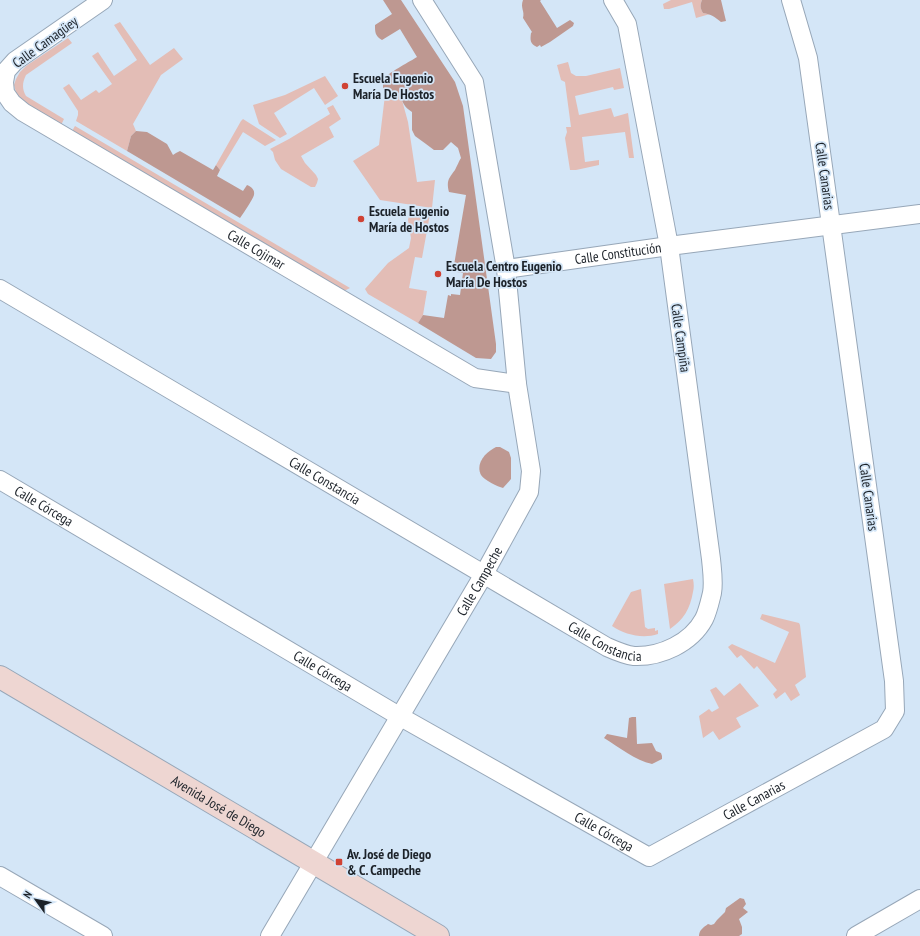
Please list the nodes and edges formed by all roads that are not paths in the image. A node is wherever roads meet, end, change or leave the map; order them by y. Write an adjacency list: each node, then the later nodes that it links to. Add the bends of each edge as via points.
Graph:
1 (103, 0): 5 (street, Calle Camagüey, via 15,61 6,71)
2 (422, 0): 9 (street, via 474,82)
3 (613, 0): 8 (street, Calle Campiña, via 627,24)
4 (790, 0): 7 (street, Calle Canarias, via 808,58)
5 (6, 93): 11 (street, Calle Cojimar, via 12,103 23,112 475,378)
6 (920, 214): 7 (street, Calle Constitución)
7 (832, 226): 8 (street, Calle Constitución); 17 (street, Calle Canarias, via 894,681 895,711 884,729)
8 (669, 246): 9 (street, Calle Constitución); 14 (street, Calle Campiña, via 713,590 704,619 694,632 681,644)
9 (506, 269): 11 (street, Calle Campeche)
10 (0, 289): 13 (street, Calle Constancia)
11 (517, 384): 13 (street, Calle Campeche, via 531,471 529,492)
12 (0, 480): 16 (street, Calle Córcega)
13 (484, 574): 14 (street, Calle Constancia, via 607,647 632,656); 16 (street, Calle Campeche)
14 (654, 654)
15 (0, 677): 18 (main road, Avenida José de Diego)
16 (399, 716): 17 (street, Calle Córcega); 18 (street, Calle Campeche)
17 (649, 857)
18 (314, 863): 22 (street, Calle Campeche); 23 (main road, Avenida José de Diego)
19 (0, 876): 21 (street)
20 (920, 899): 24 (street)
21 (102, 936)
22 (270, 936)
23 (438, 936)
24 (856, 936)

